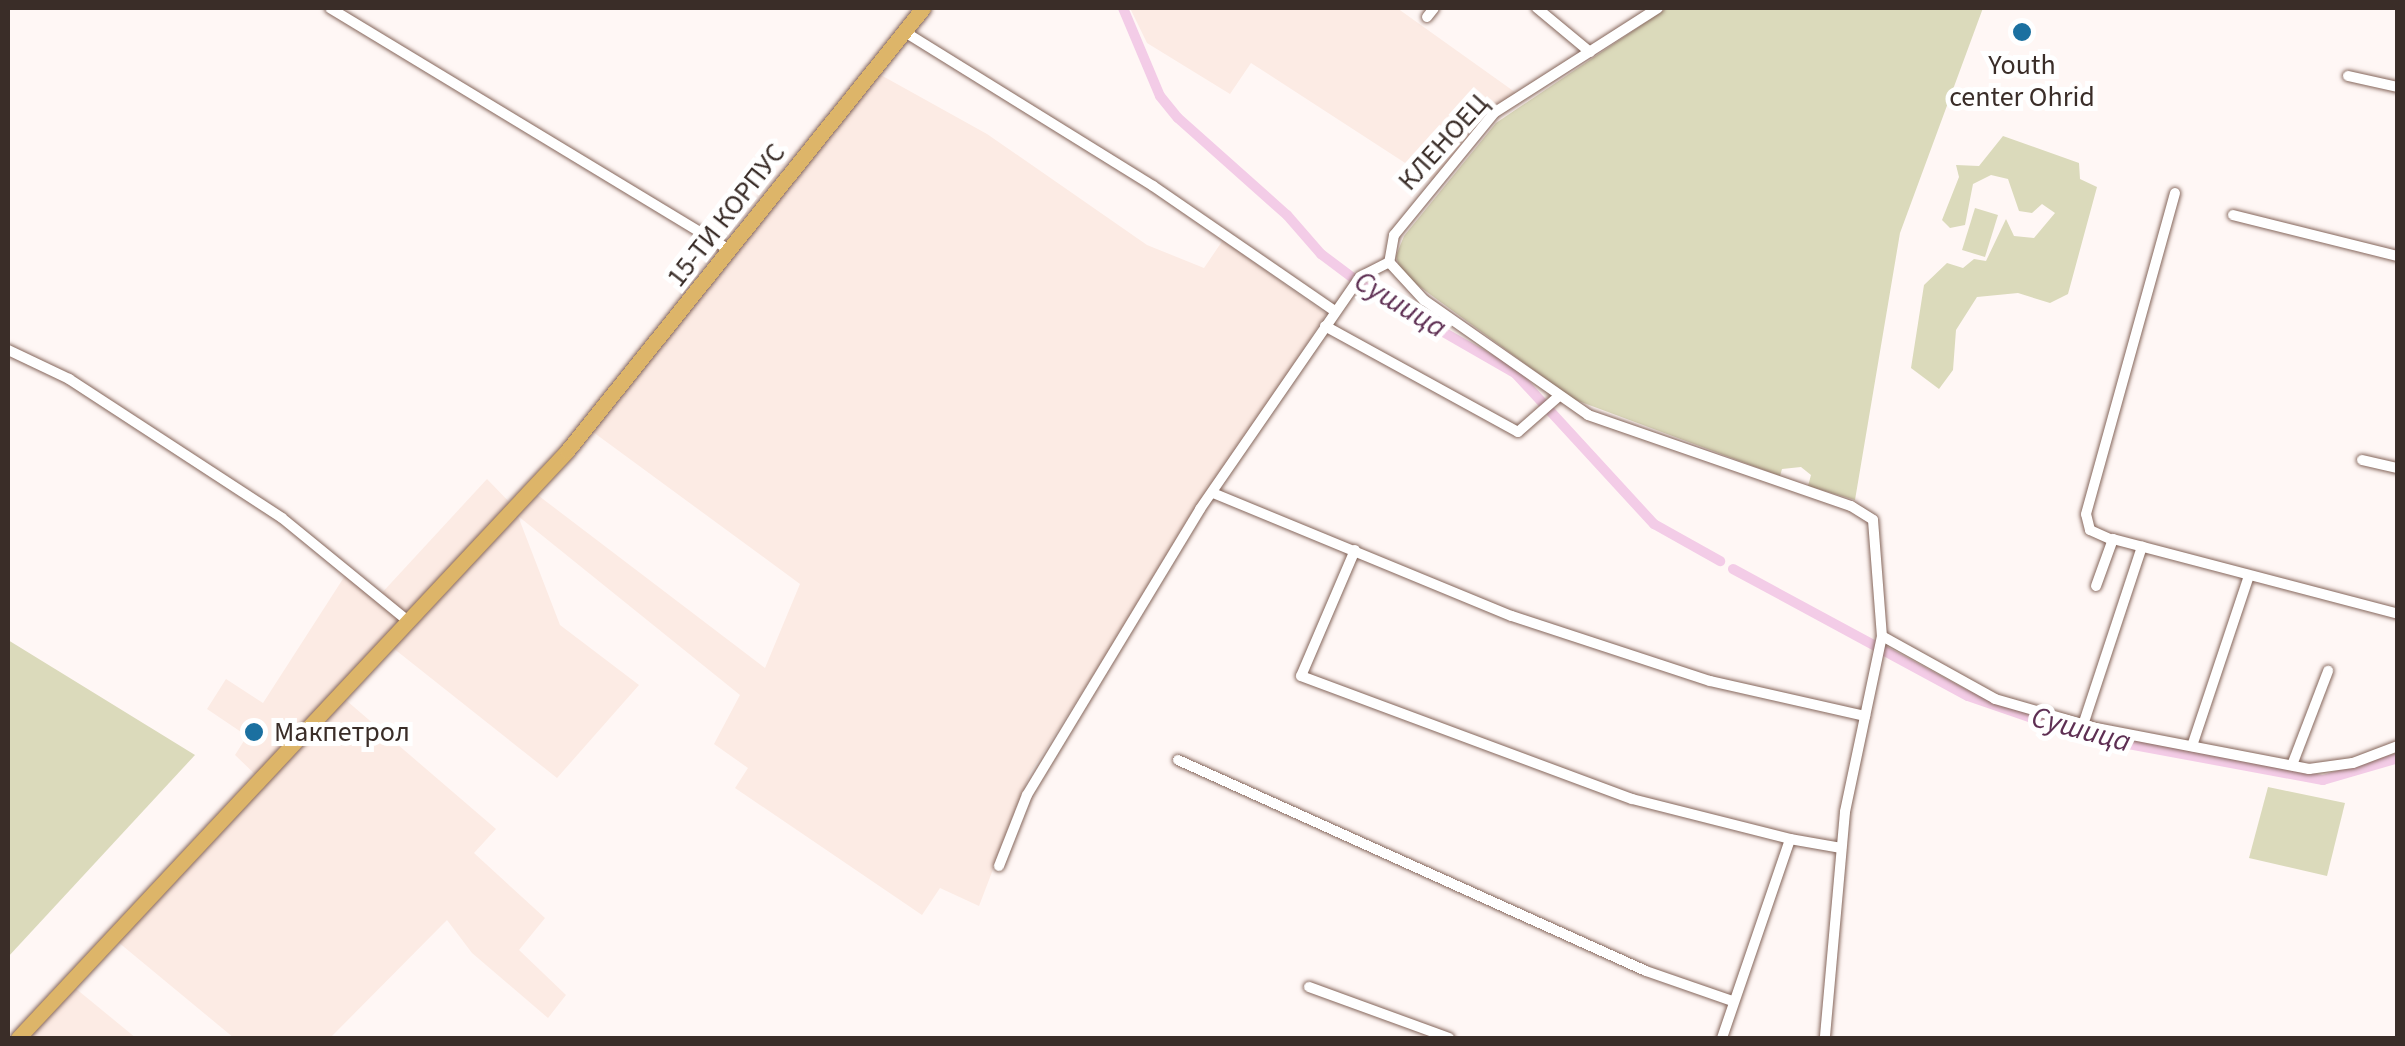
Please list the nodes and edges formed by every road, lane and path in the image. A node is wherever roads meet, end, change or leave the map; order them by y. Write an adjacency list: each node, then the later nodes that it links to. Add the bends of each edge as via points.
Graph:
1 (330, 8): 11 (street)
2 (922, 8): 5 (main road, 15-ТИ КОРПУС)
3 (1537, 8): 6 (street)
4 (1658, 8): 6 (street, КЛЕНОЕЦ)
5 (903, 32): 11 (main road, 15-ТИ КОРПУС); 14 (street, via 1177,202)
6 (1590, 52): 13 (street, КЛЕНОЕЦ, via 1484,124 1394,235)
7 (2348, 76): 8 (street)
8 (2398, 88)
9 (2175, 194): 21 (street, via 2086,514 2090,530)
10 (2233, 215): 12 (street)
11 (730, 250): 27 (main road, 15-ТИ КОРПУС, via 567,451)
12 (2398, 256)
13 (1389, 262): 14 (street, via 1360,277); 17 (street, via 1406,287)
14 (1335, 311): 15 (street)
15 (1325, 326): 17 (street, via 1518,432); 20 (street)
16 (8, 350): 27 (street, via 69,379 282,518)
17 (1550, 406): 28 (street, via 1866,512 1875,533)
18 (2362, 460): 19 (street)
19 (2398, 468)
20 (1213, 493): 23 (street); 38 (street, via 1027,795)
21 (2110, 539): 22 (street); 25 (street)
22 (2142, 546): 24 (street); 31 (street)
23 (1355, 550): 30 (street, via 1512,616 1614,650 1759,694); 36 (street, via 1301,676 1632,799)
24 (2249, 576): 26 (street); 32 (street)
25 (2096, 586)
26 (2398, 614)
27 (408, 621): 41 (main road, 15-ТИ КОРПУС)
28 (1882, 636): 30 (street); 31 (street, via 1995,699)
29 (2328, 671): 35 (street)
30 (1865, 716): 37 (street)
31 (2083, 725): 32 (street)
32 (2192, 746): 35 (street)
33 (2398, 746): 35 (street, via 2324,770)
34 (1178, 760): 40 (street, via 1646,970)
35 (2292, 765)
36 (1790, 839): 37 (street); 40 (street)
37 (1841, 848): 44 (street)
38 (999, 866)
39 (1310, 988): 42 (street)
40 (1732, 1001): 43 (street)
41 (18, 1038)
42 (1449, 1038)
43 (1722, 1038)
44 (1826, 1038)

